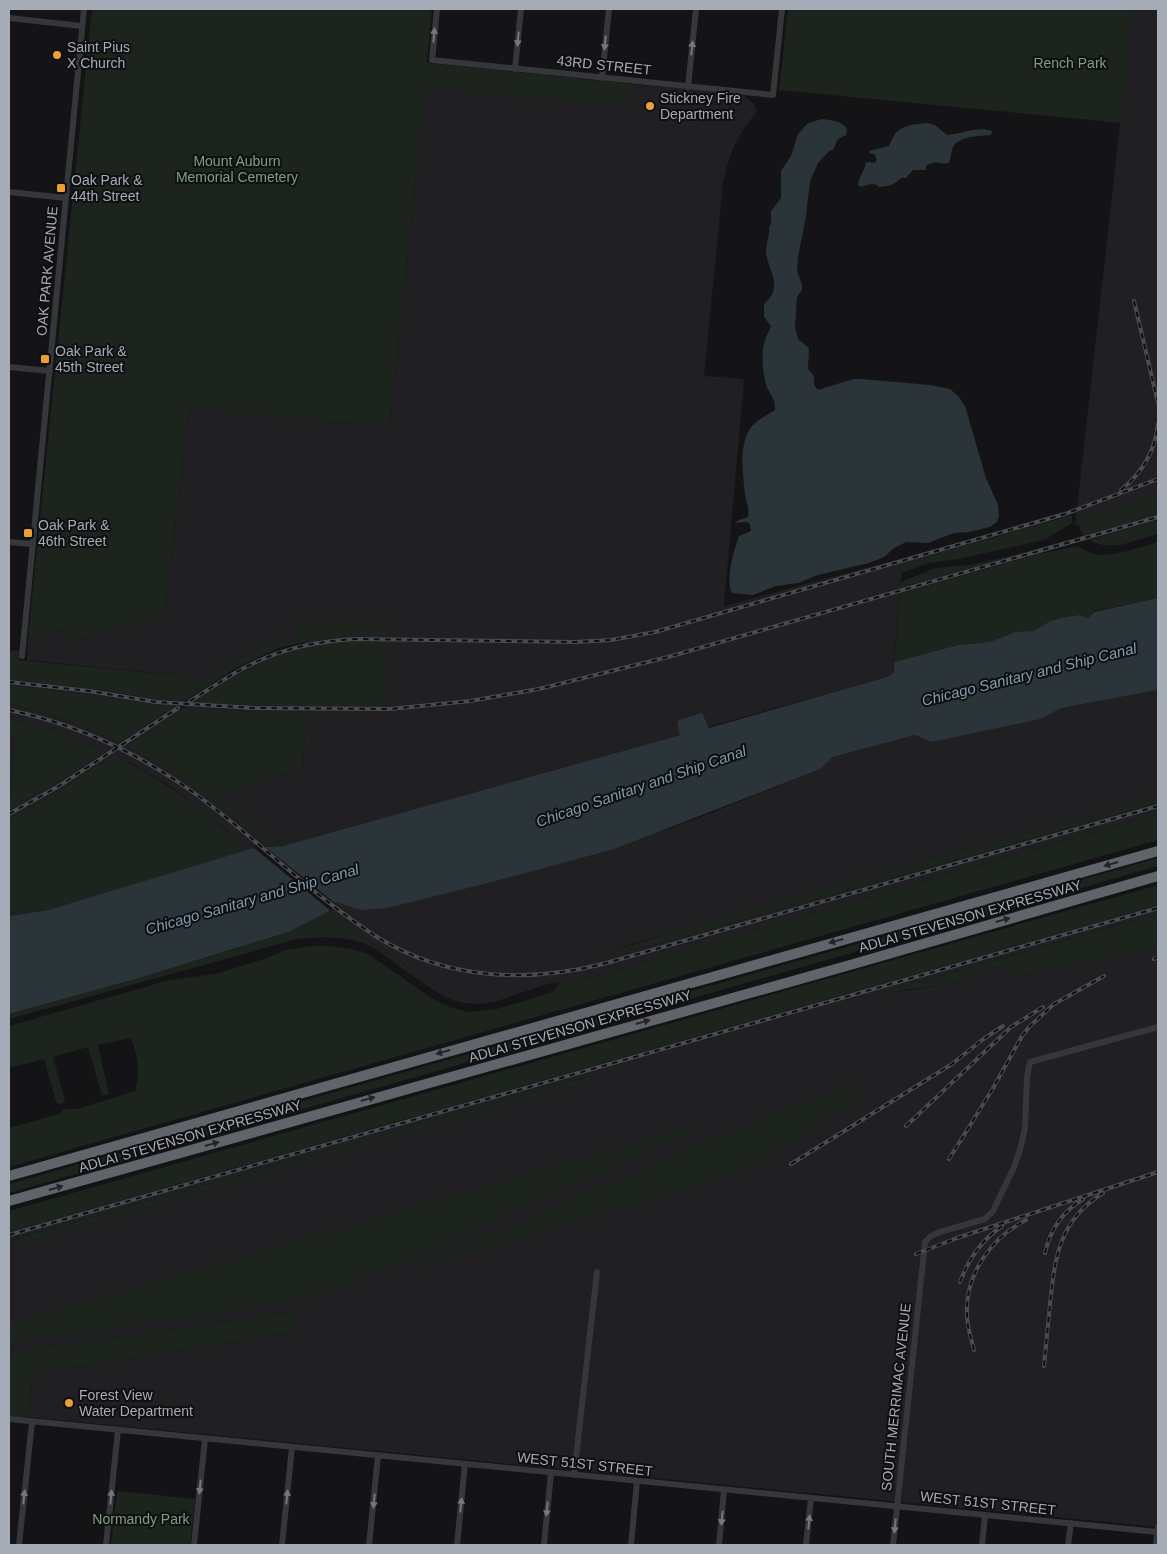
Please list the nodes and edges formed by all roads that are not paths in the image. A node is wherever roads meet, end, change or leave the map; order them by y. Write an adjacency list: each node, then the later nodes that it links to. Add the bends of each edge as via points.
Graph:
1 (84, 9): 8 (street, OAK PARK AVENUE)
2 (436, 9): 9 (street, 43RD STREET, one-way to 2, via 432,60)
3 (521, 9): 9 (street, one-way to 9)
4 (609, 9): 10 (street, one-way to 10)
5 (696, 9): 11 (street, one-way to 5)
6 (782, 9): 11 (street, 43RD STREET, via 773,95)
7 (9, 18): 8 (street)
8 (82, 26): 13 (street, OAK PARK AVENUE)
9 (515, 69): 10 (street, 43RD STREET)
10 (602, 78): 11 (street, 43RD STREET)
11 (688, 86)
12 (9, 192): 13 (street)
13 (66, 198): 15 (street, OAK PARK AVENUE)
14 (9, 367): 15 (street)
15 (50, 371): 17 (street, OAK PARK AVENUE)
16 (9, 542): 17 (street)
17 (33, 544): 18 (street, OAK PARK AVENUE)
18 (22, 656)
19 (1158, 851): 22 (highway, ADLAI STEVENSON EXPRESSWAY, one-way to 22)
20 (1158, 876): 23 (highway, ADLAI STEVENSON EXPRESSWAY, one-way to 20)
21 (1158, 1027): 37 (street, SOUTH MERRIMAC AVENUE, via 1030,1062 1026,1128 1014,1167 993,1212 985,1219 940,1232 925,1242)
22 (9, 1176)
23 (9, 1201)
24 (597, 1272): 33 (street)
25 (9, 1420): 26 (street, WEST 51ST STREET)
26 (32, 1422): 27 (street, WEST 51ST STREET); 42 (street, one-way to 26)
27 (118, 1430): 28 (street, WEST 51ST STREET); 43 (street, one-way to 27)
28 (205, 1439): 29 (street, WEST 51ST STREET); 44 (street, one-way to 44)
29 (292, 1447): 30 (street, WEST 51ST STREET); 45 (street, one-way to 29)
30 (378, 1456): 31 (street, WEST 51ST STREET); 46 (street, one-way to 46)
31 (465, 1464): 32 (street, WEST 51ST STREET); 47 (street, one-way to 31)
32 (551, 1473): 33 (street, WEST 51ST STREET); 48 (street, one-way to 48)
33 (574, 1475): 34 (street, WEST 51ST STREET)
34 (637, 1481): 35 (street, WEST 51ST STREET); 49 (street)
35 (724, 1490): 36 (street, WEST 51ST STREET); 50 (street, one-way to 50)
36 (811, 1498): 37 (street, WEST 51ST STREET); 51 (street, one-way to 36)
37 (897, 1506): 38 (street, WEST 51ST STREET); 52 (street, SOUTH MERRIMAC AVENUE, one-way to 52)
38 (984, 1515): 39 (street, WEST 51ST STREET); 53 (street)
39 (1071, 1523): 41 (street, WEST 51ST STREET); 54 (street)
40 (1158, 1527): 41 (street)
41 (1158, 1532): 55 (street)
42 (19, 1545)
43 (106, 1545)
44 (194, 1545)
45 (282, 1545)
46 (370, 1545)
47 (457, 1545)
48 (544, 1545)
49 (631, 1545)
50 (719, 1545)
51 (806, 1545)
52 (893, 1545)
53 (982, 1545)
54 (1068, 1545)
55 (1156, 1545)

